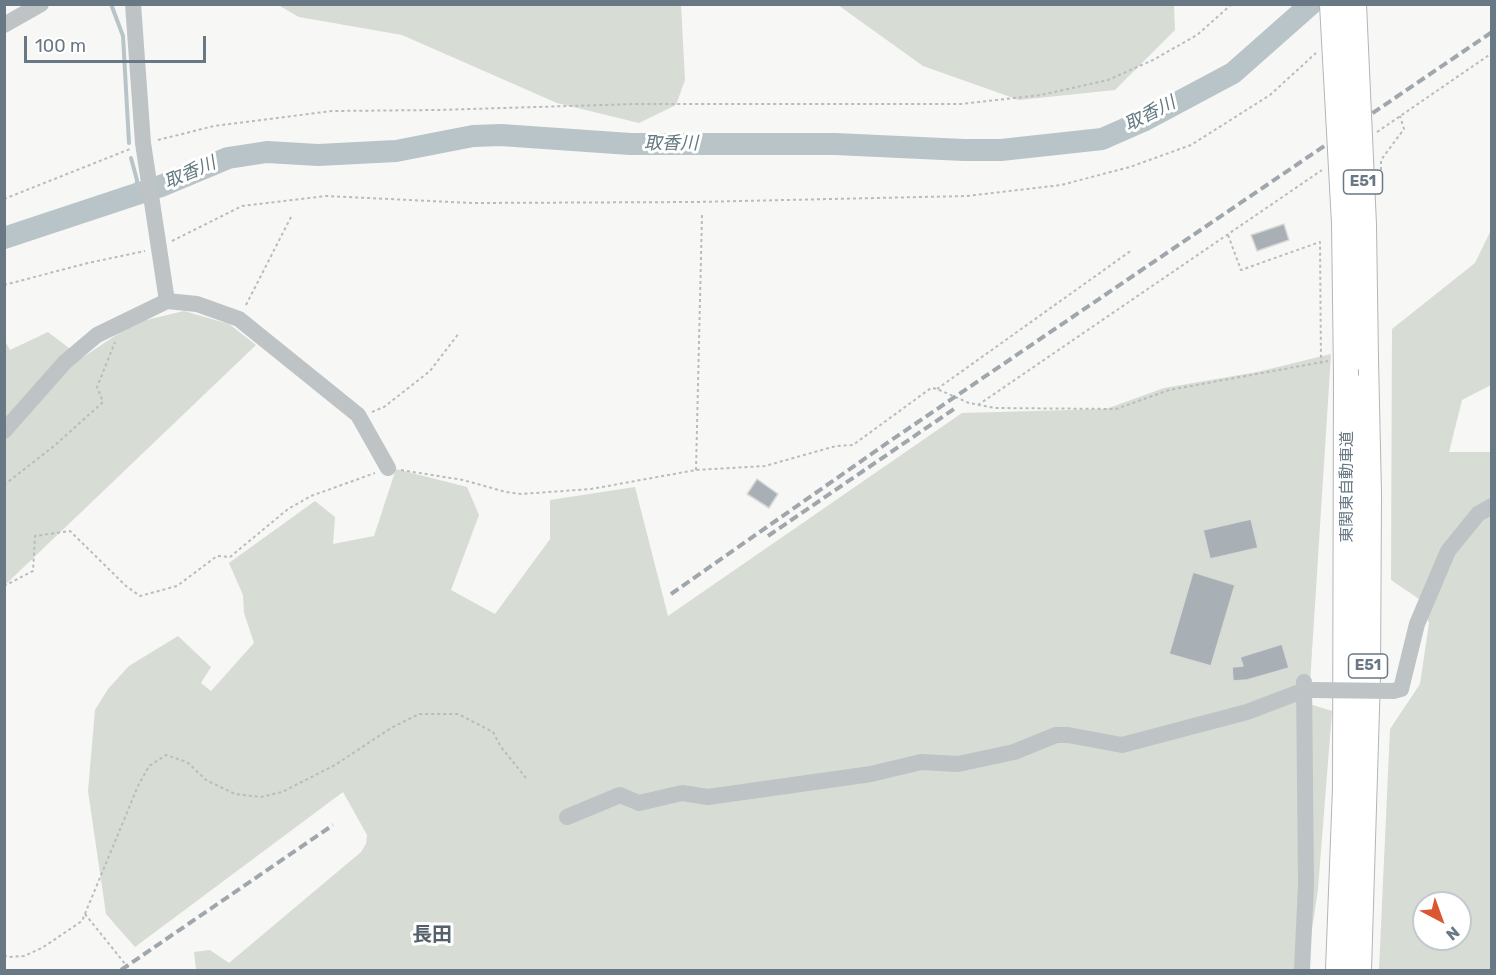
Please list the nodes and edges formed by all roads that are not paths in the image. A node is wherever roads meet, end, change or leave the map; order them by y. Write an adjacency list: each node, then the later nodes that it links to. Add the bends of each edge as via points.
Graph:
1 (41, 4): 5 (street)
2 (133, 4): 6 (street, via 144,148)
3 (1332, 4): 13 (highway, 東関東自動車道 / E51, bridge, via 1344,223 1339,368 1345,788)
4 (1354, 4): 14 (highway, 東関東自動車道 / E51, bridge, via 1364,225 1369,494)
5 (4, 25)
6 (167, 301): 7 (street, via 97,335 65,362); 8 (street, via 197,304 239,319 358,415)
7 (4, 431)
8 (388, 468)
9 (1491, 506): 10 (street, bridge, via 1478,514 1448,550 1417,624 1401,689)
10 (1307, 688): 11 (street, via 1247,712 1122,745 1056,735 1014,752 958,764 921,762 871,774 708,797 682,793 639,803 620,795); 12 (street)
11 (567, 817)
12 (1302, 970)
13 (1338, 970)
14 (1359, 970)

